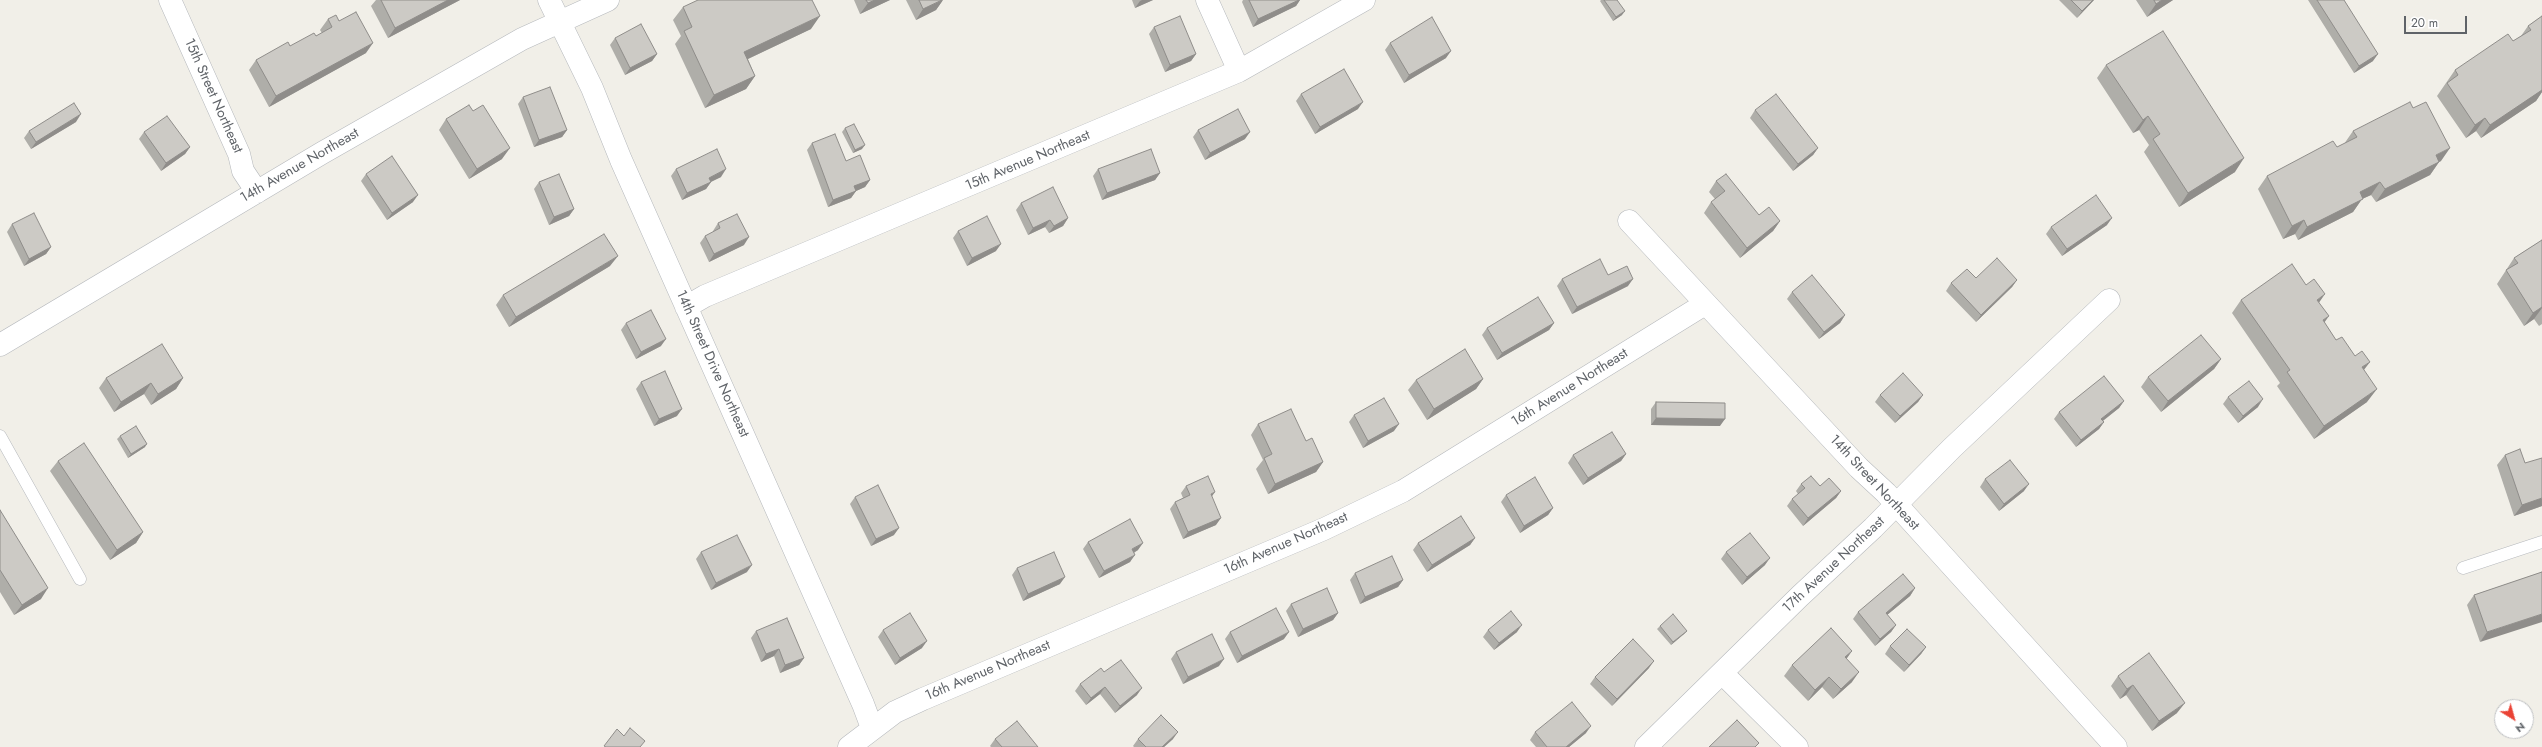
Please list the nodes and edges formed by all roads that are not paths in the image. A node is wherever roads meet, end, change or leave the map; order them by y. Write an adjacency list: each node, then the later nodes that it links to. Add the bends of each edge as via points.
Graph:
1 (170, 0): 8 (street, 15th Street Northeast, via 239,154 243,171)
2 (549, 0): 6 (street, 14th Street Drive Northeast)
3 (608, 0): 6 (street, 14th Avenue Northeast)
4 (1207, 0): 7 (street)
5 (1364, 0): 7 (street, 15th Avenue Northeast)
6 (559, 22): 8 (street, 14th Avenue Northeast, via 522,39); 12 (street, 14th Street Drive Northeast, via 592,88)
7 (1239, 71): 12 (street, 15th Avenue Northeast, via 706,296)
8 (257, 192): 13 (street, 14th Avenue Northeast)
9 (1629, 221): 11 (street, 14th Street Northeast)
10 (2109, 300): 15 (street, 17th Avenue Northeast)
11 (1705, 304): 15 (street, 14th Street Northeast); 20 (street, 16th Avenue Northeast, via 1403,491 1324,529 923,699 895,712)
12 (686, 307): 20 (street, 14th Street Drive Northeast)
13 (0, 345)
14 (0, 436): 18 (lane)
15 (1896, 505): 19 (street, 17th Avenue Northeast); 24 (street, 14th Street Northeast)
16 (2542, 542): 17 (lane)
17 (2463, 568)
18 (80, 579)
19 (1722, 673): 22 (street, 17th Avenue Northeast); 23 (street)
20 (872, 728): 21 (street, 16th Avenue Northeast)
21 (849, 747)
22 (1646, 747)
23 (1797, 747)
24 (2116, 747)

